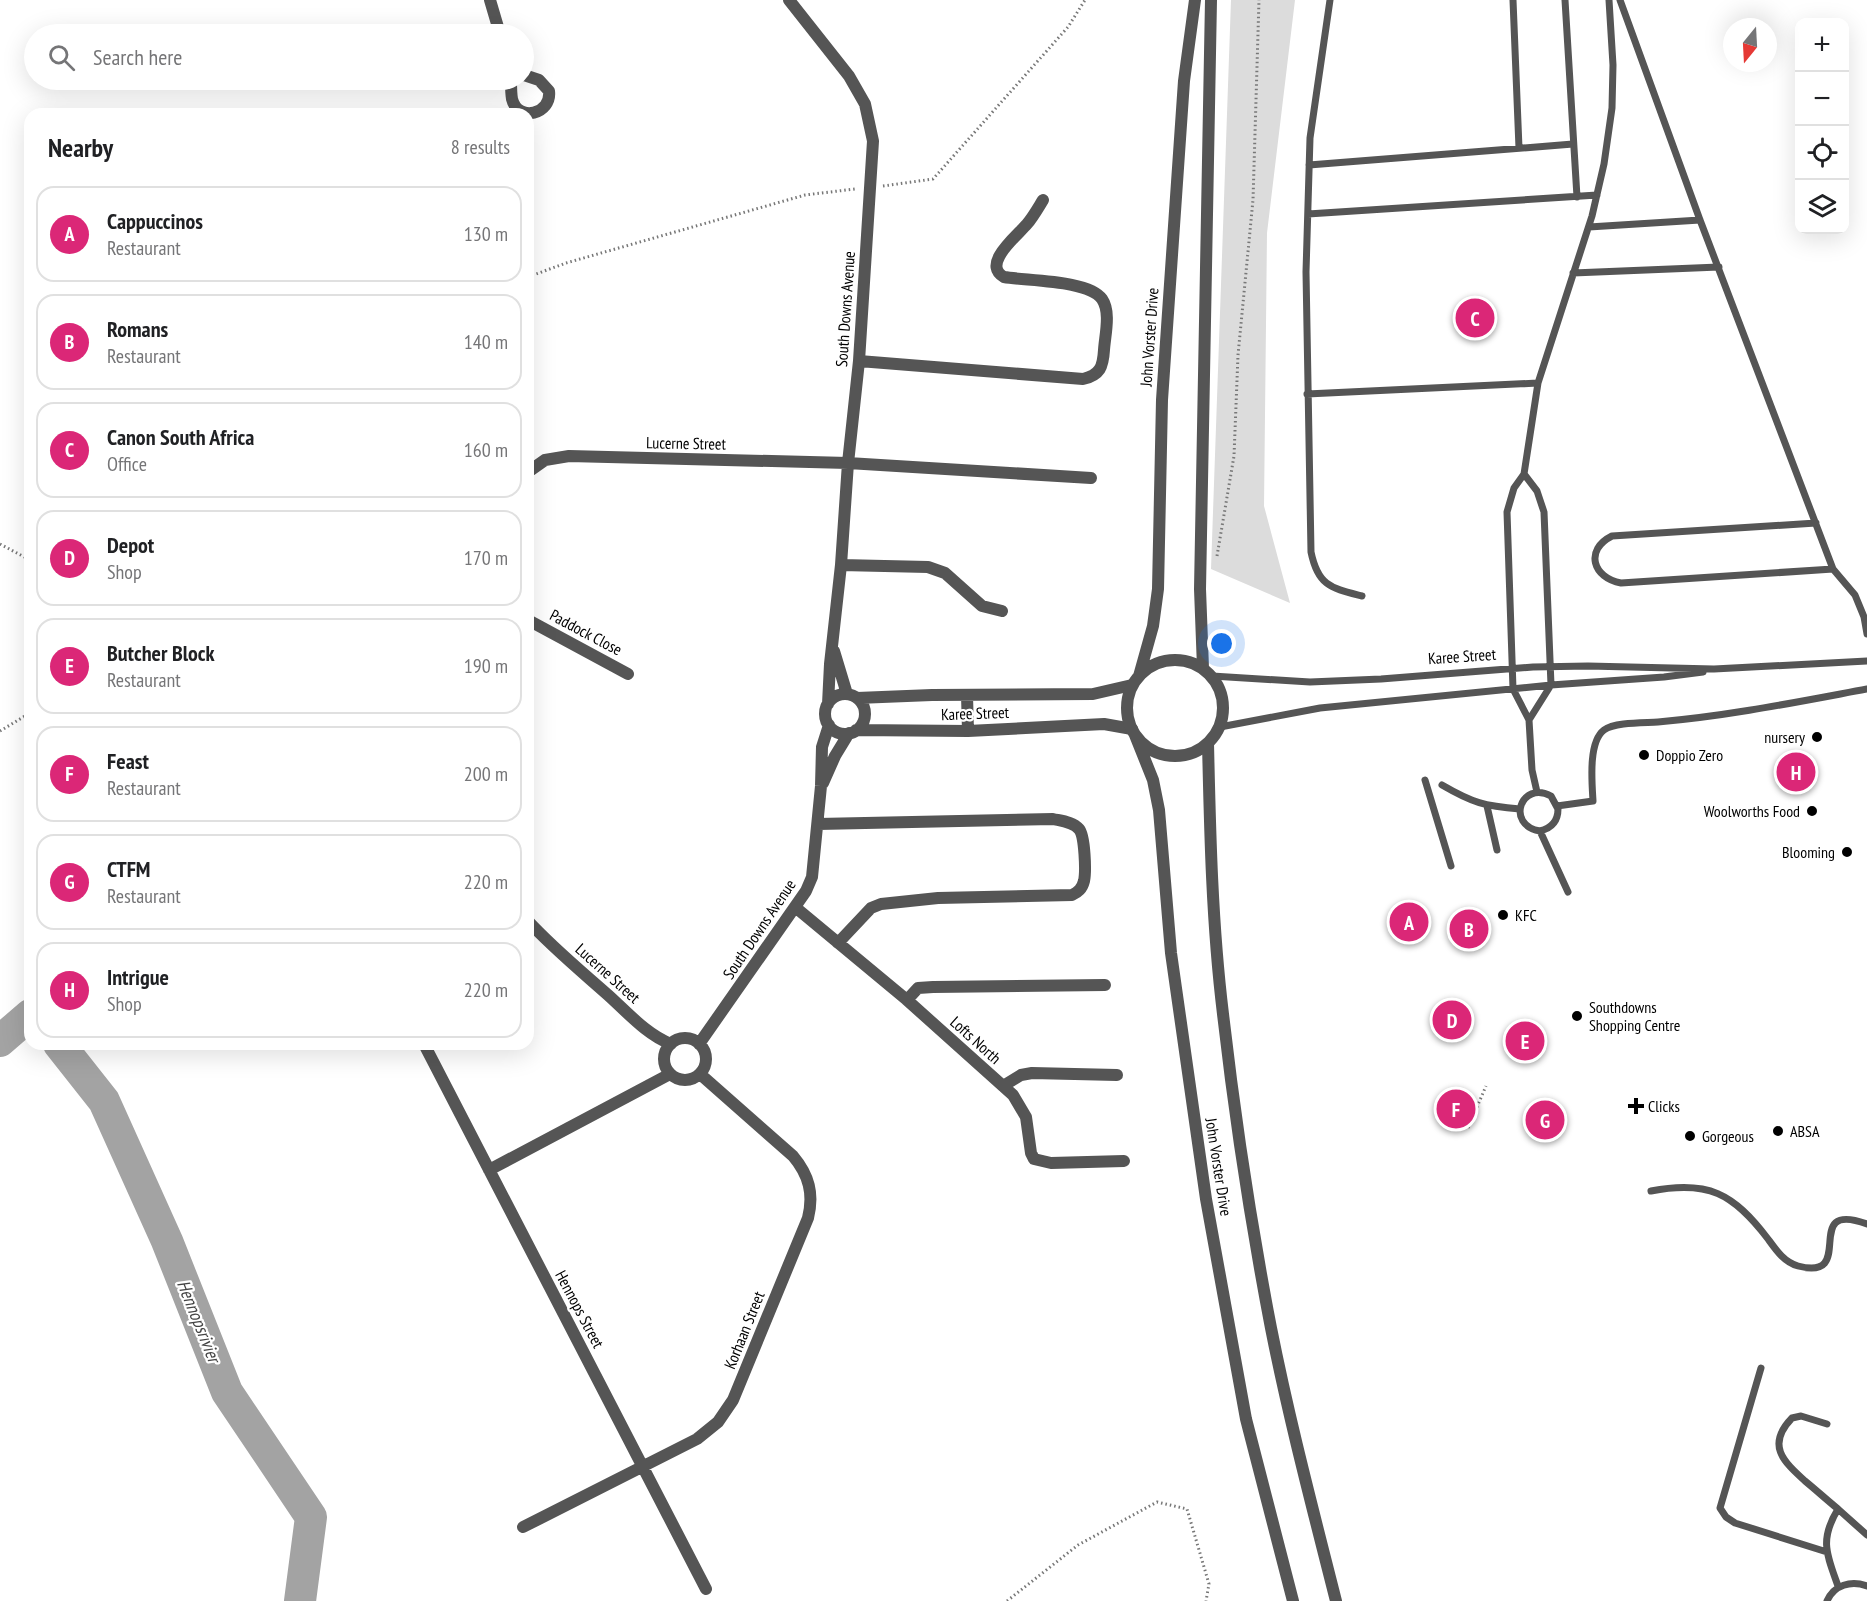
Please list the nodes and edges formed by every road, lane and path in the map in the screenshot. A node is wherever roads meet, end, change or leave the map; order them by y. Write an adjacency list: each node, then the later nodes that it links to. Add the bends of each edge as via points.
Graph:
1 (490, 0): 12 (street)
2 (789, 0): 20 (street, South Downs Avenue, via 849,76 865,104 873,141)
3 (1085, 0): 20 (path, via 1068,27 933,179)
4 (1195, 0): 54 (street, John Vorster Drive, via 1184,81 1162,400 1158,589 1153,626)
5 (1211, 0): 52 (street, via 1200,589)
6 (1258, 0): 40 (path, via 1253,200 1238,355 1234,456)
7 (1330, 0): 19 (lane)
8 (1513, 0): 18 (lane)
9 (1565, 0): 17 (lane)
10 (1610, 0): 21 (lane, via 1611,108)
11 (1620, 0): 25 (lane)
12 (497, 24)
13 (534, 78): 16 (street, via 549,91 546,106)
14 (512, 90): 15 (street)
15 (516, 108)
16 (534, 113)
17 (1573, 144): 18 (lane); 22 (lane)
18 (1519, 148): 19 (lane)
19 (1309, 165): 24 (lane)
20 (869, 187): 29 (path, via 805,195 566,262); 30 (street, South Downs Avenue)
21 (1597, 195): 22 (lane); 26 (lane)
22 (1577, 197): 24 (lane)
23 (1043, 200): 30 (street, via 1001,253 996,268 1004,277 1094,291 1106,310 1102,369 1083,379)
24 (1308, 214): 32 (lane)
25 (1700, 219): 26 (lane); 27 (lane)
26 (1589, 227): 28 (lane)
27 (1719, 267): 28 (lane); 37 (lane)
28 (1573, 273): 31 (lane)
29 (534, 275)
30 (859, 361): 33 (street, South Downs Avenue)
31 (1538, 383): 32 (lane); 35 (lane)
32 (1307, 394): 43 (lane, via 1314,570 1326,584)
33 (848, 463): 34 (street, Lucerne Street, via 569,456 544,460); 36 (street, Lucerne Street); 41 (street, South Downs Avenue)
34 (534, 468)
35 (1524, 474): 49 (lane, via 1537,491 1544,512); 50 (lane, via 1514,488 1506,527)
36 (1091, 477)
37 (1816, 523): 42 (lane); 42 (lane, via 1612,536 1602,541 1595,552 1595,562 1601,575 1621,583)
38 (0, 544): 39 (path)
39 (24, 557)
40 (1216, 558)
41 (841, 565): 44 (street, via 928,567 945,573 982,606); 47 (street, South Downs Avenue)
42 (1833, 569): 46 (lane, via 1855,595)
43 (1362, 596)
44 (1002, 611)
45 (534, 623): 53 (street, Paddock Close)
46 (1867, 634)
47 (832, 644): 59 (street, South Downs Avenue); 60 (street, South Downs Avenue)
48 (1867, 661): 51 (lane, Karee Street)
49 (1550, 667): 50 (lane, Karee Street); 51 (lane, Karee Street); 55 (lane)
50 (1512, 669): 52 (lane, Karee Street, via 1310,682); 56 (lane)
51 (1714, 669): 55 (lane, Karee Street, via 1664,677)
52 (1207, 672): 54 (street, via 1187,661 1170,660 1153,665); 64 (street, via 1221,692)
53 (628, 674)
54 (1136, 681): 58 (street, Karee Street, via 1093,694); 68 (street, via 1128,699)
55 (1551, 685): 56 (lane, Karee Street); 62 (lane)
56 (1513, 689): 62 (lane); 64 (lane, Karee Street, via 1320,708)
57 (1867, 689): 75 (lane, via 1712,717 1609,728 1603,731 1593,750 1593,801)
58 (968, 695): 59 (street, Karee Street); 66 (street)
59 (852, 696): 60 (street, via 836,696); 67 (street, via 864,707 865,718)
60 (828, 704): 63 (street, via 825,715)
61 (24, 717): 65 (path)
62 (1529, 720): 73 (lane)
63 (829, 725): 67 (street, via 838,732); 72 (street, South Downs Avenue, via 822,747)
64 (1220, 727): 69 (street)
65 (0, 731)
66 (968, 731): 67 (street, Karee Street); 68 (street, Karee Street, via 1104,724)
67 (852, 732): 72 (street, South Downs Avenue)
68 (1134, 732): 69 (street, via 1162,754 1178,756); 112 (street, John Vorster Drive, via 1154,780 1159,810 1177,999 1206,1199 1246,1419)
69 (1208, 743): 113 (street, John Vorster Drive, via 1211,877 1223,1013 1248,1196 1274,1340)
70 (1425, 780): 80 (lane)
71 (1442, 785): 74 (lane, via 1466,800)
72 (821, 786): 77 (street, South Downs Avenue)
73 (1537, 792): 75 (lane, via 1551,796); 76 (lane, via 1526,797)
74 (1487, 806): 76 (lane); 79 (lane)
75 (1557, 806): 78 (lane, via 1555,823)
76 (1520, 809): 78 (lane, via 1525,824)
77 (818, 824): 82 (street, South Downs Avenue, via 812,877); 84 (street, via 1053,819 1074,825 1083,838 1084,882 1079,892 1072,895 939,898 880,904 860,918)
78 (1540, 831): 81 (lane)
79 (1497, 850)
80 (1451, 866)
81 (1568, 892)
82 (795, 908): 84 (street, Lofts North); 88 (street, South Downs Avenue)
83 (534, 927): 87 (street, Lucerne Street, via 628,1013)
84 (838, 943): 86 (street, Lofts North)
85 (1106, 985): 86 (street, via 918,988)
86 (907, 1000): 93 (street, Lofts North)
87 (671, 1044): 88 (street, via 682,1039); 90 (street, via 664,1059)
88 (699, 1044): 91 (street, via 706,1059)
89 (427, 1050): 97 (street, Hennops Street)
90 (670, 1074): 91 (street, via 685,1080); 97 (street)
91 (700, 1074): 102 (street, Korhaan Street, via 803,1167 810,1191 810,1210 734,1400 710,1430)
92 (1117, 1075): 93 (street, via 1032,1073)
93 (1003, 1086): 96 (street, Lofts North, via 1026,1117 1034,1159)
94 (1486, 1086): 95 (path)
95 (1468, 1128)
96 (1124, 1161)
97 (489, 1170): 102 (street, Hennops Street)
98 (1651, 1191): 99 (lane, via 1690,1186 1727,1197 1741,1207 1788,1263 1811,1268 1821,1267 1831,1253 1831,1229 1837,1222 1847,1218)
99 (1867, 1224)
100 (1761, 1368): 106 (lane, via 1720,1508 1735,1523)
101 (1827, 1424): 103 (lane, via 1801,1416 1792,1418 1778,1444 1788,1466)
102 (643, 1465): 104 (street, Korhaan Street); 109 (street, Hennops Street)
103 (1838, 1509): 105 (lane); 106 (lane, via 1826,1531)
104 (523, 1527)
105 (1867, 1534)
106 (1827, 1552): 107 (lane)
107 (1838, 1586): 108 (lane); 114 (lane)
108 (1867, 1586)
109 (706, 1589)
110 (1007, 1601): 111 (path, via 1078,1545 1156,1502 1187,1509 1209,1584)
111 (1206, 1601)
112 (1293, 1601)
113 (1336, 1601)
114 (1827, 1601)

